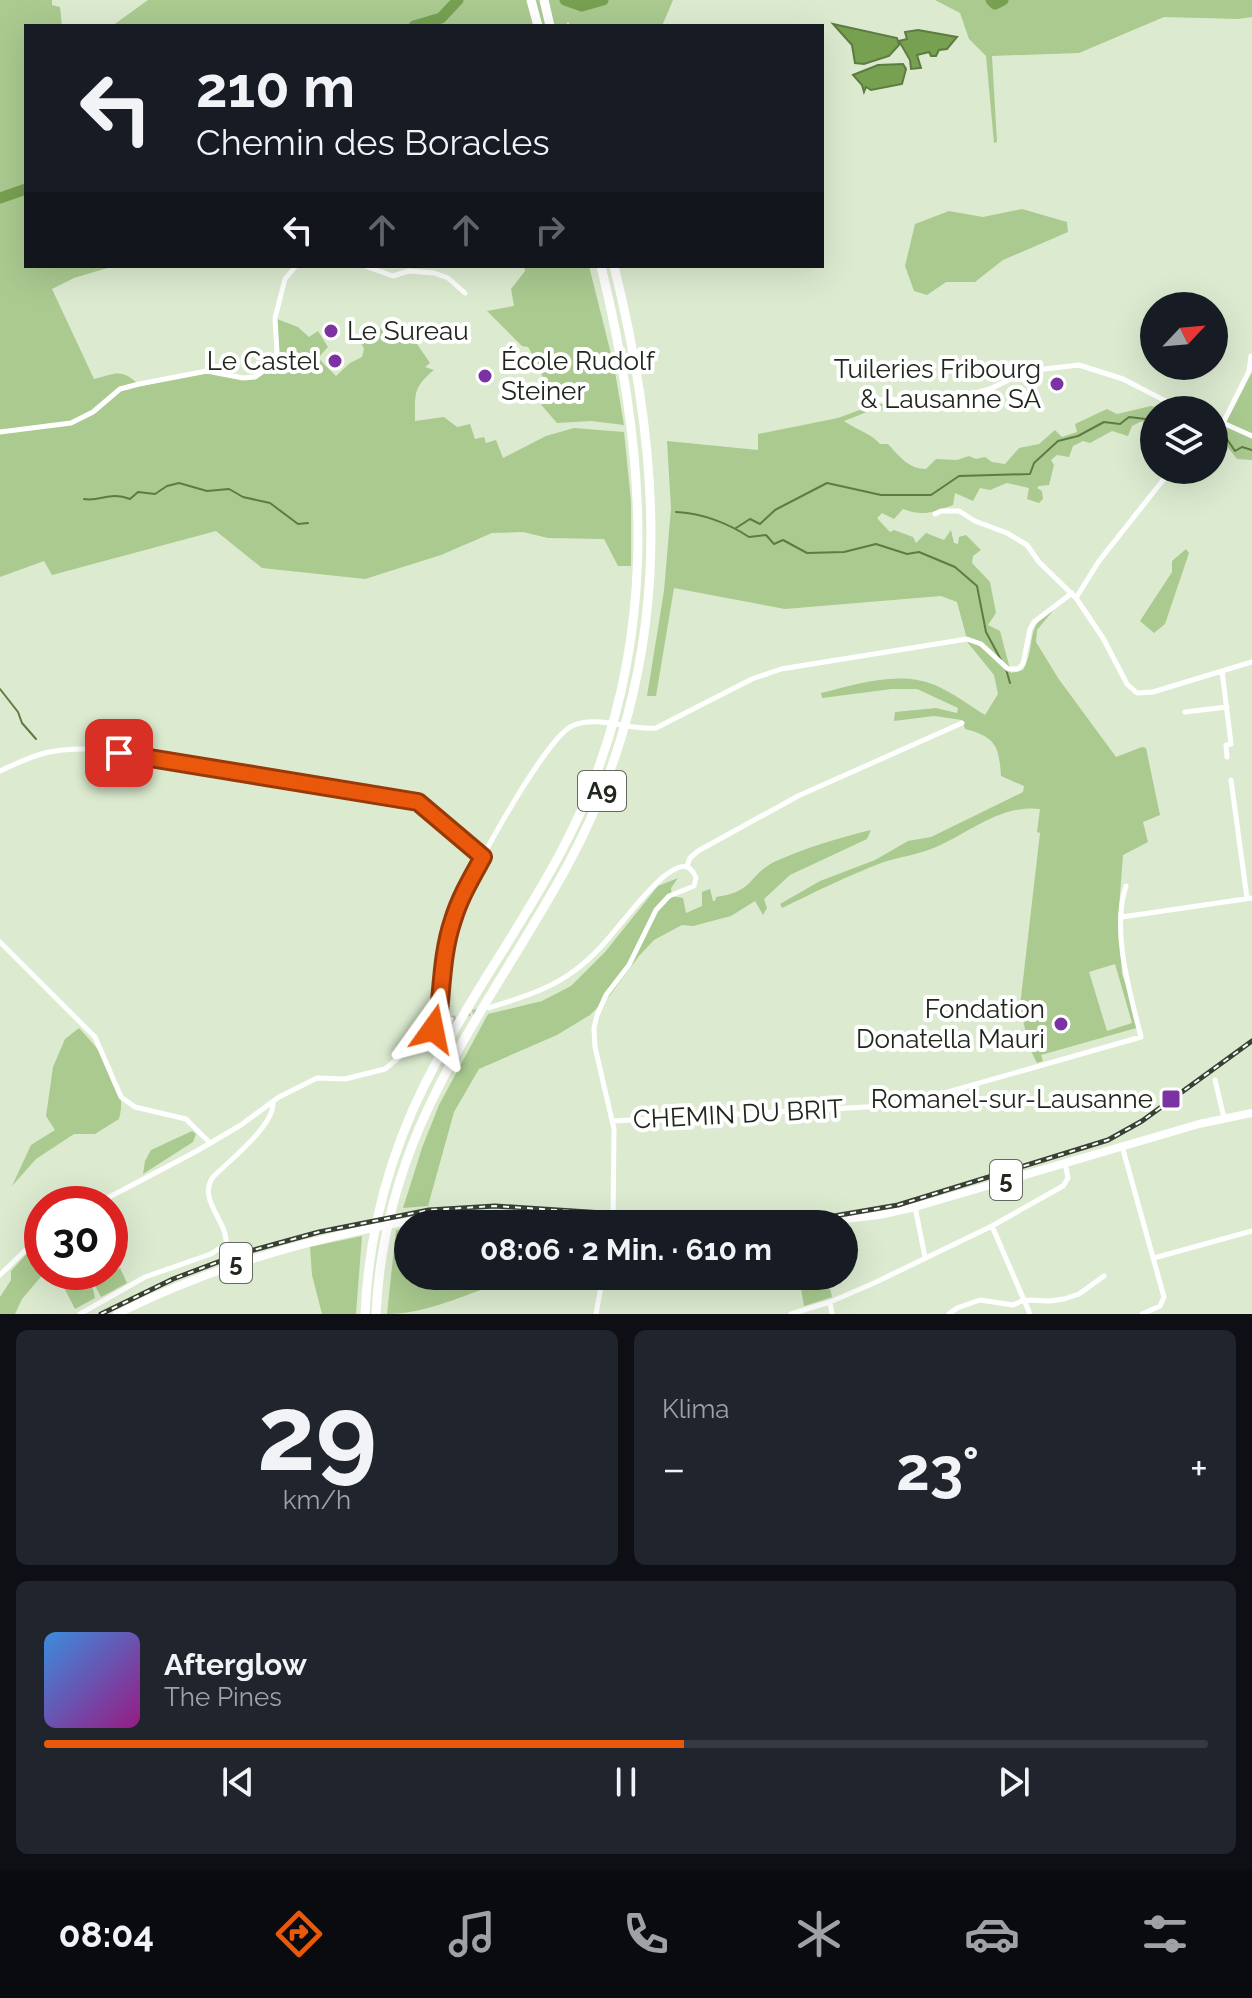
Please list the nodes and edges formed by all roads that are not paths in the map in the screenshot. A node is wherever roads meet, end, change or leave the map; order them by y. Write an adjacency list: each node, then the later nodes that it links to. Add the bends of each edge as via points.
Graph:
1 (531, 0): 3 (highway)
2 (544, 0): 4 (highway)
3 (537, 24)
4 (550, 24)
5 (294, 268): 15 (street, via 285,279 275,318 277,352 273,363 255,377 207,371 139,384 120,389 71,423)
6 (371, 268): 9 (street, via 393,276 434,273)
7 (601, 268): 62 (highway, A9, via 632,420 639,496 639,570 627,669 601,761 559,856 442,1050 411,1113 378,1215)
8 (614, 268): 63 (highway, A9, via 633,353 651,496 651,571 635,690 610,773 569,861 457,1048 422,1118 388,1225)
9 (465, 293)
10 (1251, 356): 13 (street)
11 (1156, 396): 12 (street, via 1079,365 1027,371 950,401)
12 (866, 402)
13 (1228, 413)
14 (1228, 425): 16 (street)
15 (0, 432)
16 (1252, 436)
17 (1160, 484): 19 (street)
18 (935, 514): 19 (street, via 959,511 1007,533 1027,545)
19 (1074, 596): 21 (street, via 1127,684 1140,694); 28 (street, via 1034,622 1023,664 1015,670 967,639 781,669 668,724 644,730 594,722 571,726 540,759)
20 (1252, 662): 21 (street)
21 (1222, 671): 22 (street)
22 (1227, 707): 23 (street); 25 (street)
23 (1185, 712)
24 (962, 723): 29 (street, via 798,796 698,851)
25 (1227, 757)
26 (0, 771): 28 (street, via 40,752 91,749 418,802)
27 (1231, 780): 31 (street)
28 (483, 857): 36 (street, via 452,921)
29 (687, 866): 34 (street, via 676,867 653,886 577,970 548,987); 41 (street, via 696,878 691,888 669,896 656,910 597,1015 594,1037)
30 (1126, 886): 32 (street)
31 (1250, 898): 32 (street)
32 (1122, 917): 41 (street, CHEMIN DU BRIT, via 1123,966 1141,1037 902,1105)
33 (0, 942): 42 (street, via 95,1037 121,1097 135,1107 180,1116)
34 (489, 1008)
35 (451, 1019): 36 (street)
36 (438, 1021): 38 (street, via 385,1069 345,1079 317,1078)
37 (1215, 1080): 40 (street)
38 (273, 1102): 42 (street); 60 (street, via 266,1122 207,1186 226,1244 140,1280)
39 (1252, 1113): 40 (main road, 5)
40 (1224, 1119): 43 (main road, 5)
41 (614, 1121): 47 (street)
42 (210, 1143): 45 (street)
43 (1122, 1146): 44 (main road, 5); 54 (street)
44 (1065, 1163): 46 (main road, 5); 50 (street, via 1066,1184)
45 (128, 1187)
46 (915, 1207): 48 (main road, 5); 53 (street)
47 (613, 1210)
48 (858, 1218)
49 (394, 1224): 61 (main road, 5, via 234,1263)
50 (992, 1226): 53 (street); 58 (street)
51 (1252, 1231): 54 (street)
52 (24, 1252): 55 (street)
53 (925, 1257): 59 (street)
54 (1154, 1258): 69 (street, via 1164,1302)
55 (0, 1275)
56 (1104, 1276): 58 (street, via 1064,1299)
57 (600, 1290): 64 (street)
58 (1024, 1300): 67 (street, via 1013,1305 980,1300); 68 (street)
59 (830, 1302): 65 (street); 66 (street)
60 (80, 1314)
61 (117, 1314)
62 (365, 1314)
63 (376, 1314)
64 (596, 1314)
65 (791, 1314)
66 (832, 1314)
67 (949, 1314)
68 (1030, 1314)
69 (1142, 1314)

